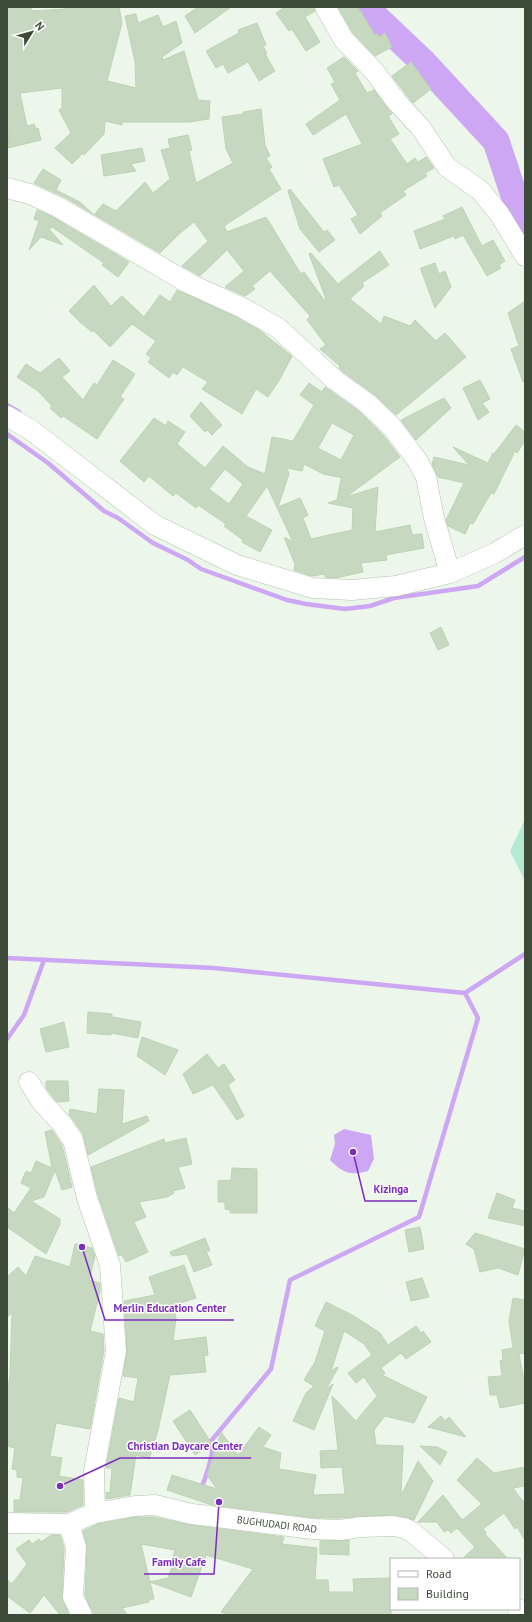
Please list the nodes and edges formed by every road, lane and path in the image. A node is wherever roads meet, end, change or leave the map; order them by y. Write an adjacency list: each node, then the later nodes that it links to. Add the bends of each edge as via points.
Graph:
1 (325, 7): 3 (street, via 344,40 374,71 396,101 421,128 447,166 480,191 500,215)
2 (7, 188): 6 (street, via 30,194 58,207 190,284 243,308 278,328 335,380 367,403 392,427 417,460 426,477 434,518)
3 (525, 256)
4 (7, 416): 6 (street, via 31,430 155,525 237,565 313,588 352,590 396,586)
5 (525, 535): 6 (street, via 495,553)
6 (450, 573)
7 (29, 1082): 8 (street, via 73,1140 86,1198 110,1265 116,1351 94,1471)
8 (96, 1513): 10 (street, BUGHUDADI ROAD); 11 (street, BUGHUDADI ROAD, via 155,1505 192,1514 313,1529 340,1530 393,1526 412,1532)
9 (7, 1523): 10 (street, BUGHUDADI ROAD)
10 (69, 1524): 12 (street, via 76,1547 73,1597)
11 (443, 1558)
12 (82, 1615)

